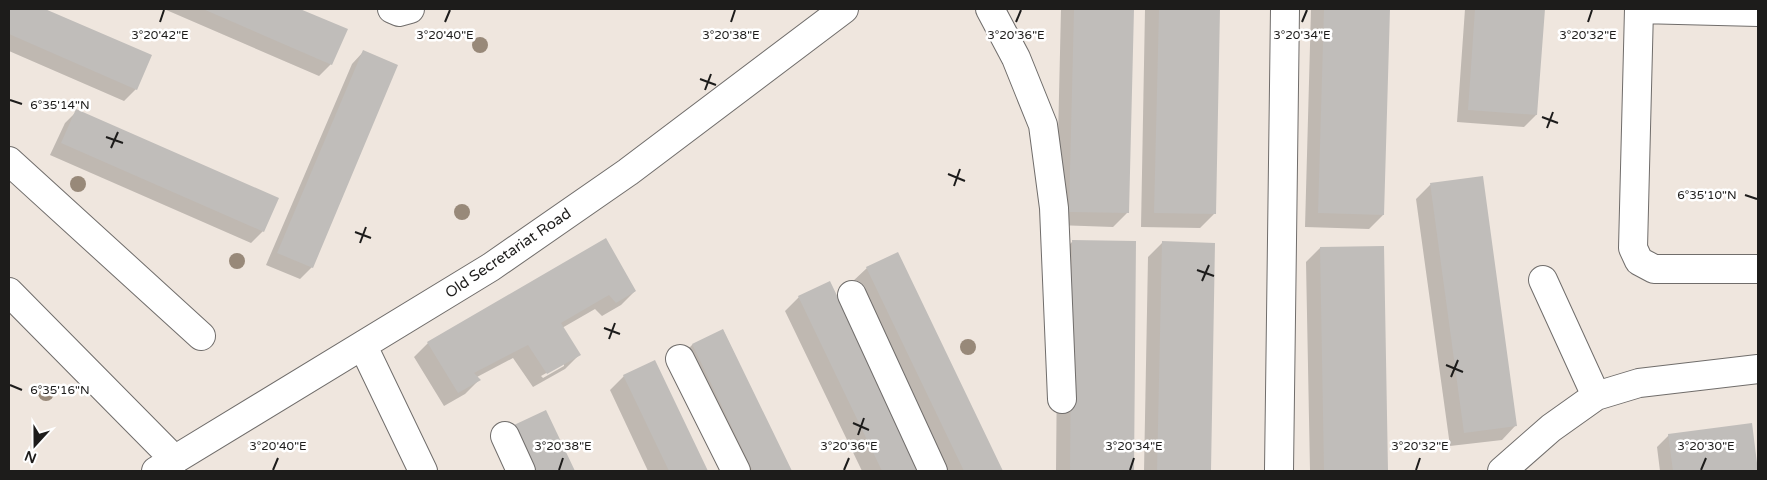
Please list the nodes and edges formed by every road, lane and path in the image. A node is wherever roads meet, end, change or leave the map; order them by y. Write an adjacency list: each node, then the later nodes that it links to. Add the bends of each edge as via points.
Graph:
1 (392, 9): 2 (street, via 399,12)
2 (410, 9)
3 (844, 9): 14 (street, Old Secretariat Road, via 628,172 491,267)
4 (990, 9): 18 (street, via 1016,58 1043,125 1054,208)
5 (1285, 9): 25 (street)
6 (1639, 9): 7 (street); 9 (street, via 1633,248 1639,261 1654,269)
7 (1758, 12)
8 (9, 161): 13 (street)
9 (1758, 269)
10 (1543, 280): 17 (street)
11 (9, 292): 20 (street)
12 (852, 295): 24 (street)
13 (201, 336)
14 (363, 346): 20 (street, Old Secretariat Road); 21 (street)
15 (680, 359): 23 (street)
16 (1758, 369): 17 (street, via 1639,383)
17 (1596, 396): 26 (street, via 1551,428)
18 (1062, 399)
19 (505, 436): 22 (street)
20 (165, 466)
21 (423, 471)
22 (522, 471)
23 (736, 471)
24 (933, 471)
25 (1279, 471)
26 (1502, 471)

